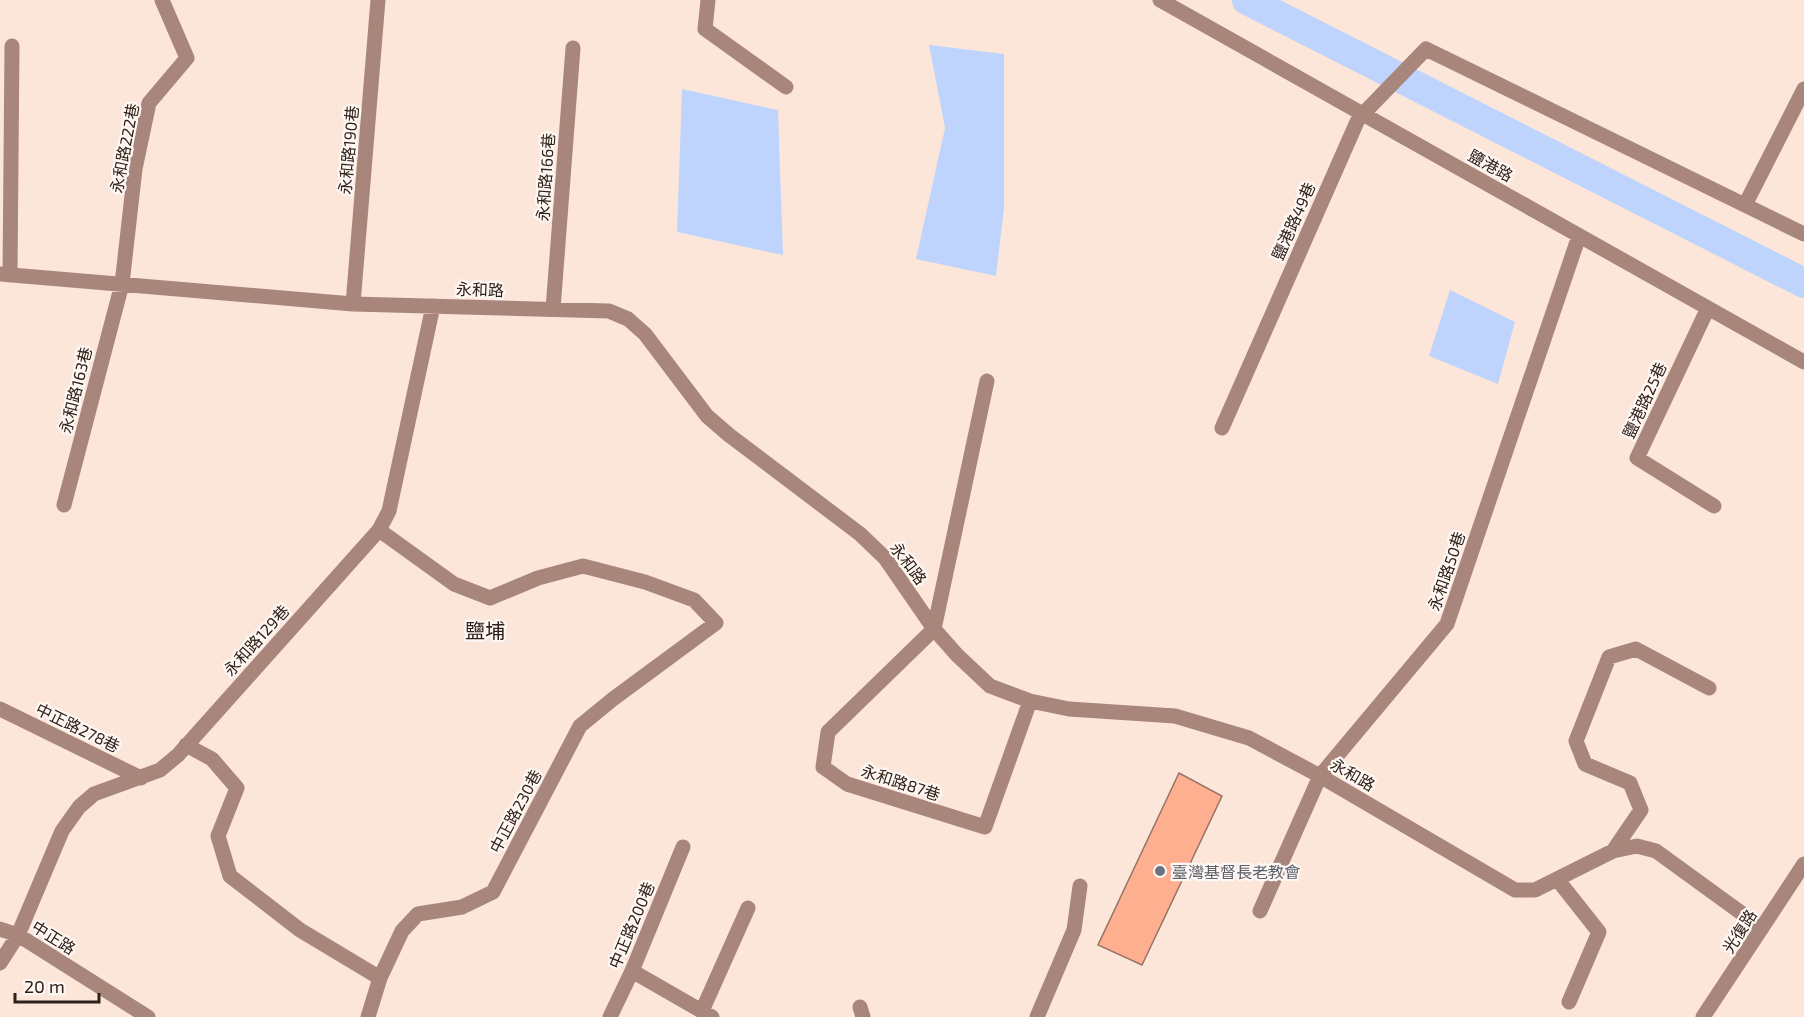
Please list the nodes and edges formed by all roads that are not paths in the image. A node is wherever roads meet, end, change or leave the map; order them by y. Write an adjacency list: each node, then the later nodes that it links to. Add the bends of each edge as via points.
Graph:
1 (162, 0): 14 (street, 永和路222巷, via 187,58 149,102 135,168)
2 (378, 0): 15 (street, 永和路190巷)
3 (708, 0): 7 (street, via 705,29)
4 (1160, 0): 9 (street, 鹽港路)
5 (12, 46): 13 (street)
6 (573, 48): 18 (street, 永和路166巷)
7 (786, 87)
8 (1804, 89): 10 (street)
9 (1363, 114): 10 (street, 鹽港路49巷, via 1426,49); 12 (street, 鹽港路); 21 (street, 鹽港路49巷)
10 (1745, 205): 11 (street)
11 (1804, 234)
12 (1579, 236): 17 (street, 鹽港路); 30 (street, 永和路50巷, via 1447,624)
13 (5, 275): 14 (street, 永和路)
14 (122, 284): 15 (street, 永和路); 22 (street, 永和路163巷)
15 (353, 304): 16 (street, 永和路)
16 (433, 306): 18 (street, 永和路); 24 (street, 永和路129巷, via 389,511)
17 (1707, 308): 19 (street, 鹽港路); 23 (street, 鹽港路25巷, via 1637,458)
18 (553, 309): 25 (street, 永和路, via 609,311 628,319 645,333 707,416 860,534 885,558)
19 (1804, 362)
20 (987, 381): 25 (street)
21 (1222, 428)
22 (64, 505)
23 (1714, 506)
24 (379, 530): 29 (street, 永和路129巷); 44 (street, 中正路230巷, via 454,584 490,598 538,578 584,567 645,582 694,600 716,622 580,726 493,892 462,906 418,914 402,931)
25 (934, 629): 27 (street, 永和路, via 990,686); 27 (street, 永和路87巷, via 828,732 823,767 848,784 985,827)
26 (1709, 688): 33 (street, via 1636,649 1609,657 1576,741 1585,764 1630,783 1641,810)
27 (1030, 701): 30 (street, 永和路, via 1069,709 1175,716 1249,738)
28 (0, 709): 31 (street, 中正路278巷)
29 (186, 745): 31 (street, 永和路129巷, via 160,770); 44 (street, via 212,759 237,788 218,836 230,876 300,930)
30 (1320, 776): 35 (street, 永和路, via 1515,890 1535,890); 38 (street, 永和路50巷)
31 (141, 778): 41 (street, 永和路129巷, via 93,794 79,807 62,831)
32 (683, 847): 43 (street, 中正路200巷)
33 (1613, 851): 35 (street, 永和路); 39 (street, 永和路, via 1637,846 1656,851)
34 (1804, 864): 39 (street, 光復路)
35 (1557, 879): 45 (street, via 1599,932)
36 (1080, 886): 50 (street, via 1074,930)
37 (748, 908): 46 (street)
38 (1260, 911)
39 (1762, 928): 51 (street, 光復路)
40 (0, 929): 41 (street, 中正路)
41 (18, 935): 42 (street, 永和路129巷); 47 (street, 中正路)
42 (0, 963)
43 (632, 971): 46 (street); 49 (street, 中正路200巷)
44 (380, 978): 48 (street, 中正路230巷)
45 (1569, 1002)
46 (707, 1014)
47 (148, 1017)
48 (368, 1017)
49 (610, 1017)
50 (1036, 1017)
51 (1703, 1017)

